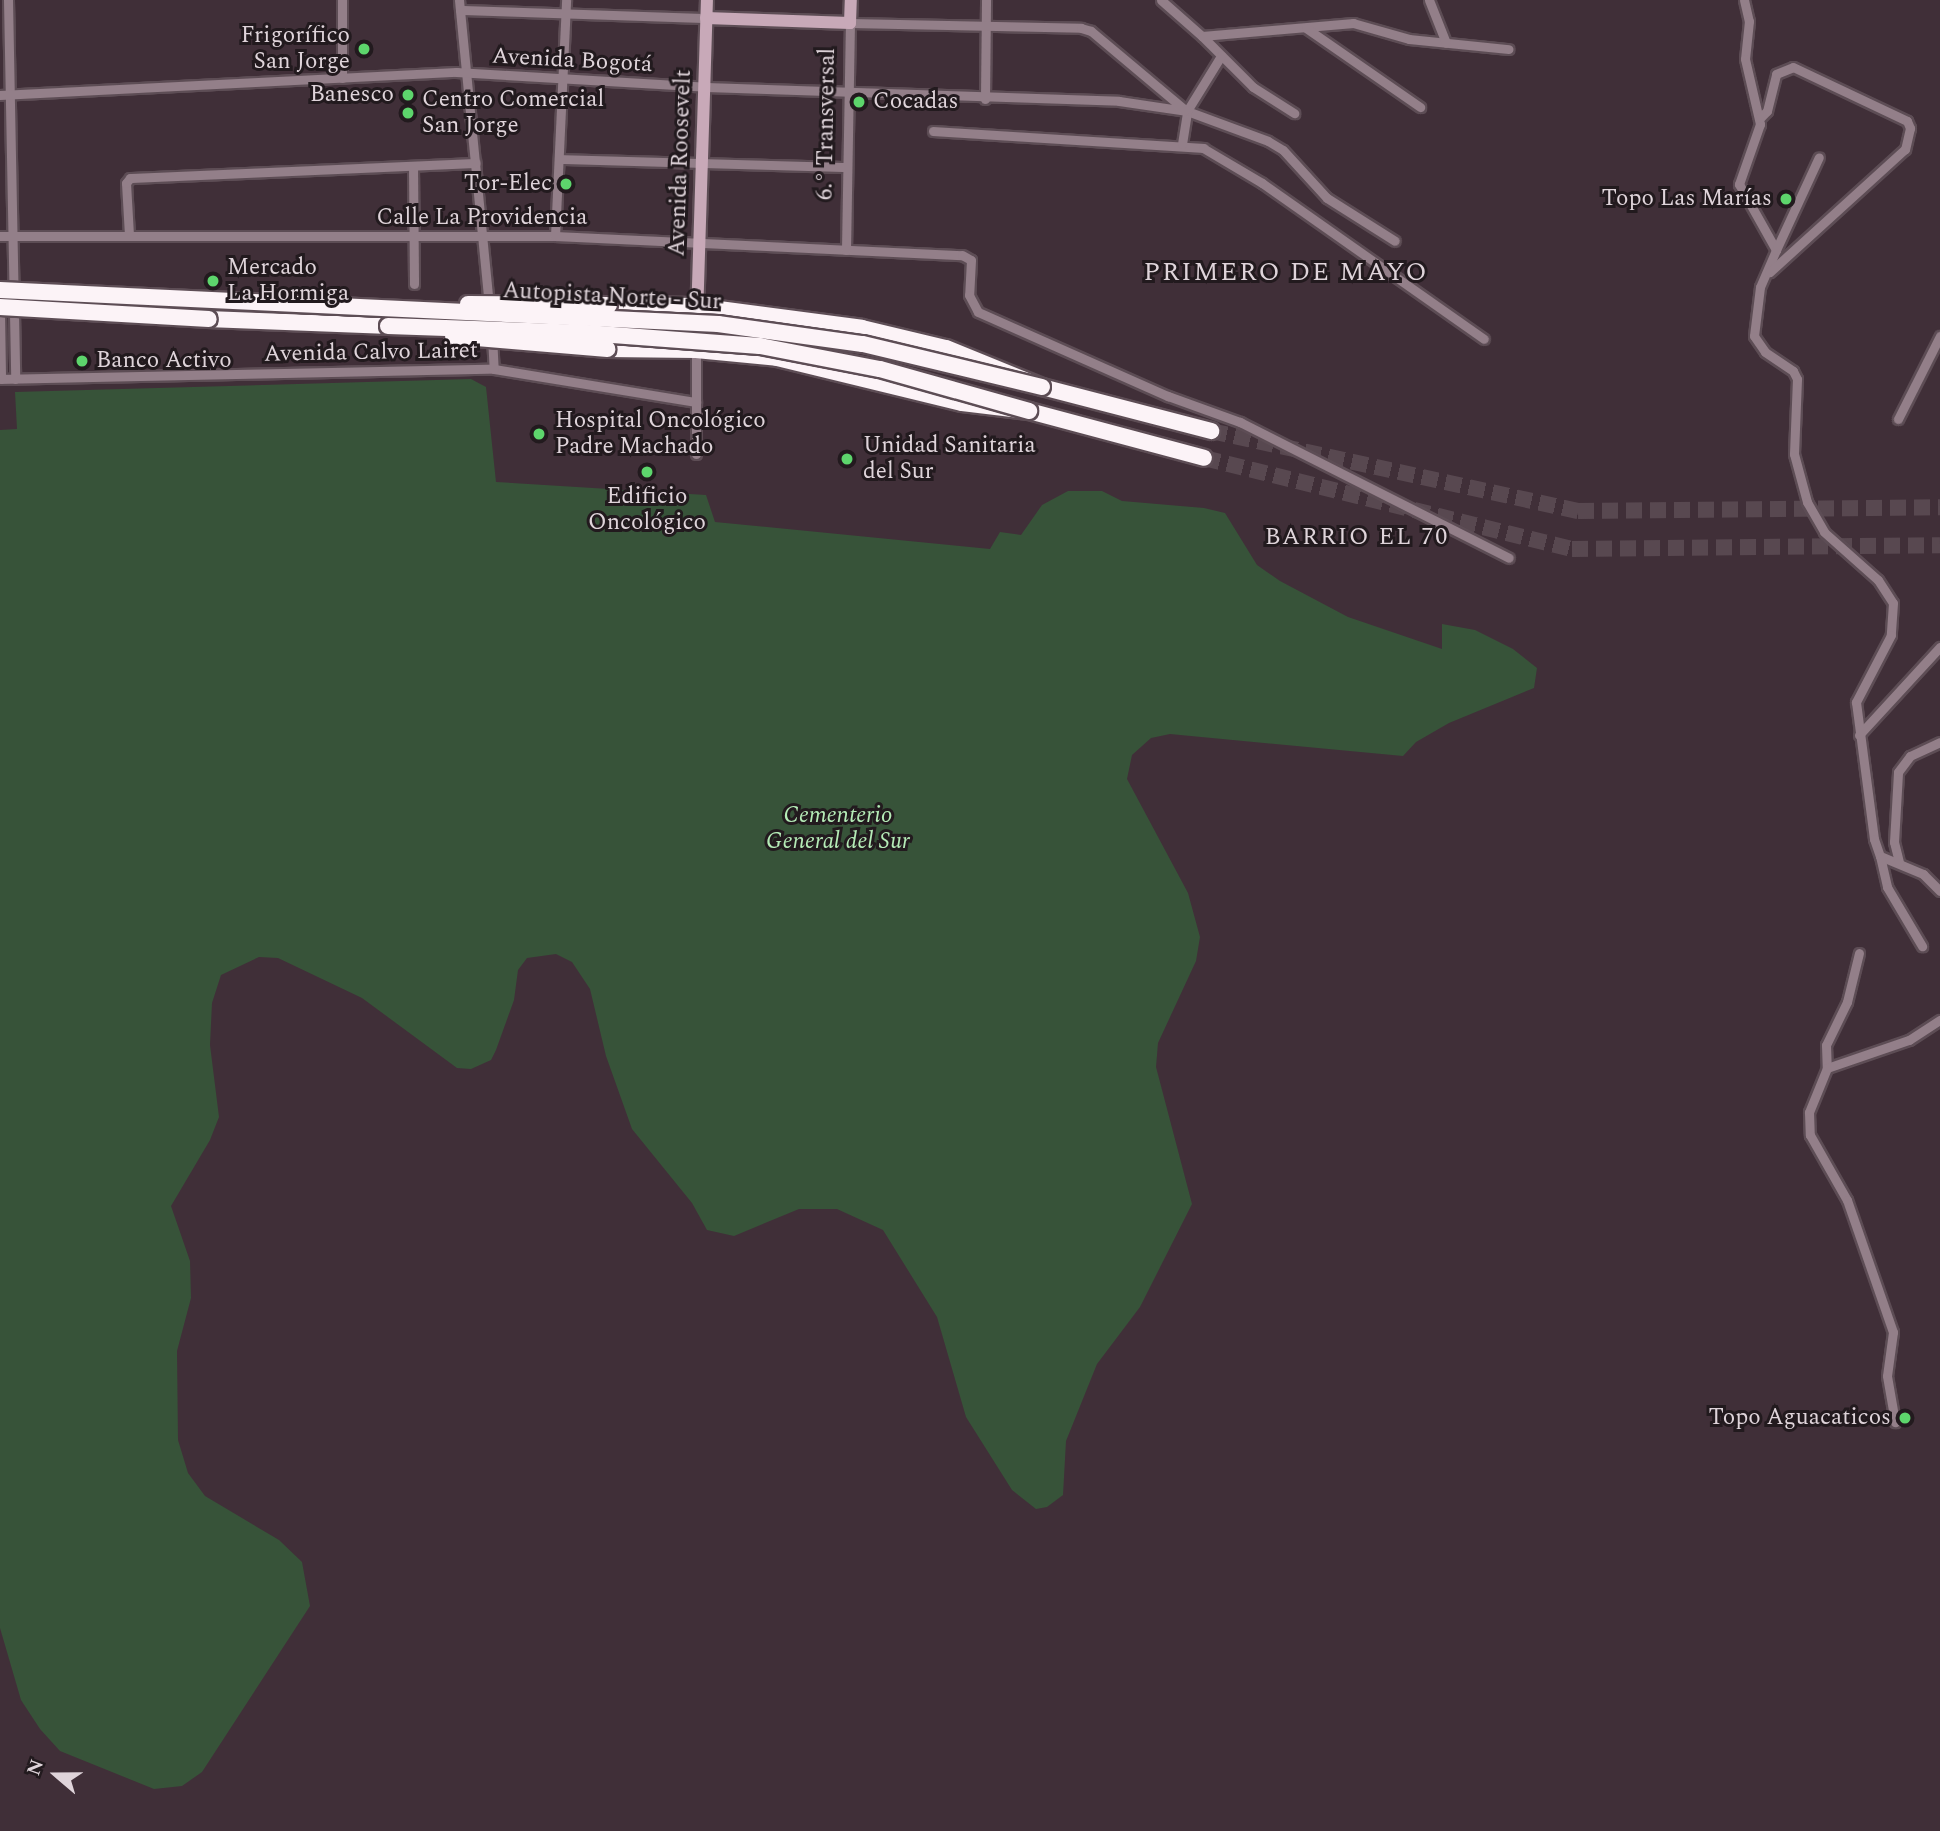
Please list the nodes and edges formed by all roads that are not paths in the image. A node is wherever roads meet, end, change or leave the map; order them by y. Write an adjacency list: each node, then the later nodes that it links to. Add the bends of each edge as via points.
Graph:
1 (8, 0): 25 (street)
2 (342, 0): 21 (street)
3 (566, 0): 11 (street)
4 (707, 0): 12 (street, Avenida Roosevelt)
5 (851, 0): 13 (street, 6.° Transversal)
6 (986, 0): 14 (street)
7 (1161, 0): 16 (street)
8 (1429, 0): 17 (street)
9 (1744, 0): 30 (street, via 1749,21 1745,59)
10 (460, 5): 11 (street); 20 (street)
11 (565, 13): 12 (street); 22 (street)
12 (706, 19): 13 (street); 23 (street, Avenida Roosevelt)
13 (850, 23): 14 (street); 24 (street, 6.° Transversal)
14 (986, 27): 26 (street); 28 (street, via 1091,31)
15 (1306, 27): 16 (street); 17 (street, via 1353,23 1409,39); 27 (street)
16 (1202, 36): 19 (street)
17 (1446, 43): 18 (street)
18 (1508, 49)
19 (1221, 55): 28 (street); 29 (street, via 1253,87)
20 (467, 74): 21 (street, Avenida Bogotá); 22 (street, Avenida Bogotá); 35 (street)
21 (342, 78): 25 (street, Avenida Bogotá)
22 (561, 80): 23 (street, Avenida Bogotá); 34 (street)
23 (706, 87): 24 (street, Avenida Bogotá); 36 (street, Avenida Roosevelt)
24 (848, 92): 26 (street, Avenida Bogotá); 38 (street, 6.° Transversal)
25 (5, 95): 39 (street)
26 (985, 99): 28 (street, Avenida Bogotá, via 1119,102)
27 (1420, 107)
28 (1186, 111): 32 (street); 45 (street, Avenida Bogotá, via 1283,150 1327,198)
29 (1294, 113)
30 (1760, 118): 48 (street, via 1738,184); 49 (street, via 1767,111 1776,74 1793,67 1907,121 1910,128 1905,149)
31 (933, 131): 32 (street)
32 (1182, 144): 58 (street, via 1203,148 1262,183)
33 (1819, 156): 48 (street)
34 (560, 159): 36 (street); 42 (street)
35 (476, 163): 37 (street); 44 (street)
36 (702, 164): 38 (street); 46 (street, Avenida Roosevelt)
37 (413, 166): 40 (street, via 130,178 126,183); 43 (street)
38 (847, 167): 47 (street, 6.° Transversal)
39 (11, 235): 40 (street, Calle La Providencia); 41 (street, Calle La Providencia); 63 (street)
40 (129, 235): 43 (street, Calle La Providencia)
41 (0, 236)
42 (555, 236): 44 (street, Calle La Providencia); 46 (street, Calle La Providencia)
43 (414, 237): 44 (street, Calle La Providencia); 50 (street)
44 (484, 237): 61 (street)
45 (1395, 242)
46 (699, 244): 47 (street, Calle La Providencia); 52 (street, Avenida Roosevelt)
47 (846, 250): 71 (street, Calle La Providencia, via 962,255 971,260 969,295 978,312 1168,396 1240,422)
48 (1776, 250): 49 (street)
49 (1768, 273): 73 (street, via 1755,307 1754,336 1765,352 1793,370 1797,379 1794,454 1807,502 1824,533 1878,580 1895,612 1891,635 1856,702)
50 (414, 284)
51 (0, 290): 54 (highway, Autopista Norte - Sur, bridge)
52 (696, 306): 54 (highway, bridge, via 469,303); 60 (street, Avenida Roosevelt); 64 (highway, bridge, via 835,324 946,348)
53 (0, 307): 56 (highway, Autopista Norte - Sur, bridge)
54 (430, 311): 64 (highway, Autopista Norte - Sur, bridge, via 779,331 911,354)
55 (0, 312): 59 (street)
56 (388, 326): 60 (highway, bridge, via 483,341); 66 (highway, Autopista Norte - Sur, bridge, via 586,333 760,346 880,369)
57 (1940, 336): 67 (street)
58 (1484, 339)
59 (1, 349): 62 (street)
60 (695, 350): 65 (street, Avenida Roosevelt); 66 (highway, bridge, via 825,367 961,403)
61 (494, 369): 63 (street, Avenida Calvo Lairet); 65 (street, Avenida Calvo Lairet)
62 (1, 379): 63 (street, Avenida Calvo Lairet)
63 (15, 379)
64 (1042, 387): 68 (highway, Autopista Norte - Sur)
65 (696, 402): 69 (street, Avenida Roosevelt)
66 (1029, 411): 70 (highway, Autopista Norte - Sur)
67 (1898, 419)
68 (1211, 430)
69 (696, 454)
70 (1204, 458)
71 (1509, 558)
72 (1940, 647): 73 (street)
73 (1859, 735): 75 (street)
74 (1940, 742): 76 (street, via 1910,756 1898,772 1894,842)
75 (1880, 856): 76 (street); 78 (street, via 1887,887)
76 (1899, 863): 77 (street, via 1923,874)
77 (1940, 891)
78 (1922, 946)
79 (1858, 953): 81 (street, via 1847,1002 1826,1045)
80 (1940, 1020): 81 (street, via 1909,1040)
81 (1827, 1068): 82 (street, via 1809,1112 1810,1135 1847,1200 1893,1332 1887,1376)
82 (1895, 1422)

